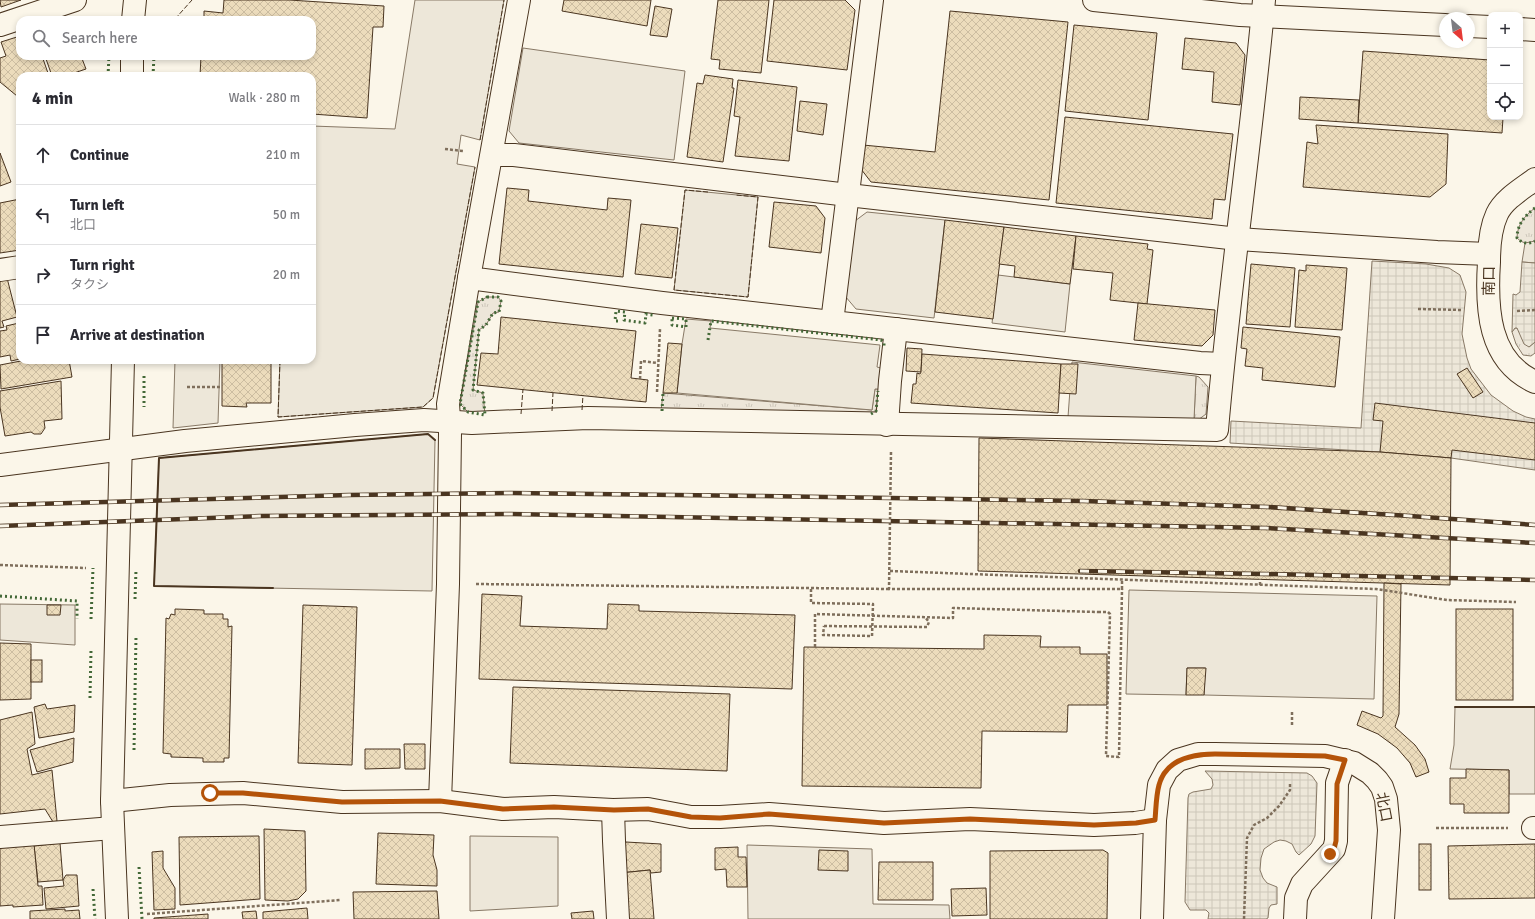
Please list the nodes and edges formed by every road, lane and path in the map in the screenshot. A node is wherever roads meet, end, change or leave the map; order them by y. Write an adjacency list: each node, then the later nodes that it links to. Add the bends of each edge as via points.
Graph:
1 (75, 0): 7 (street)
2 (135, 0): 8 (street)
3 (519, 0): 18 (street)
4 (872, 0): 20 (street)
5 (1094, 0): 6 (street, via 1240,15)
6 (1263, 8): 10 (street); 21 (street)
7 (27, 16)
8 (133, 16)
9 (16, 20): 11 (street)
10 (1439, 24)
11 (0, 25)
12 (1475, 26): 13 (street)
13 (1487, 27)
14 (1523, 29): 15 (street)
15 (1535, 30)
16 (132, 60): 17 (street)
17 (132, 72)
18 (492, 155): 20 (street); 25 (street)
19 (1535, 179): 22 (street, 南口 / 南口, via 1497,213)
20 (848, 195): 21 (street); 31 (street)
21 (1238, 239): 22 (street); 35 (street)
22 (1489, 254): 37 (street, 南口 / 南口, via 1488,297 1496,341 1509,364)
23 (16, 268): 24 (street)
24 (0, 270)
25 (469, 278): 26 (street); 41 (street, via 448,404)
26 (662, 303): 31 (street); 33 (path)
27 (1418, 308): 28 (path)
28 (1464, 310)
29 (1535, 310): 30 (path)
30 (1512, 311)
31 (832, 322): 32 (street)
32 (896, 329): 35 (street); 42 (street)
33 (658, 363): 36 (path, via 641,361); 40 (path)
34 (123, 364): 44 (street)
35 (1223, 364): 42 (street, via 1217,430)
36 (640, 379)
37 (1535, 382)
38 (187, 387): 39 (path)
39 (222, 387)
40 (655, 420): 41 (street, via 588,418); 42 (street)
41 (449, 422): 44 (street, via 384,422); 51 (street)
42 (887, 424)
43 (891, 448): 48 (path)
44 (122, 449): 45 (street); 63 (street)
45 (0, 465)
46 (0, 565): 47 (path)
47 (86, 568)
48 (890, 571): 50 (path); 54 (path)
49 (1260, 579): 52 (path)
50 (1122, 580): 52 (path); 55 (path)
51 (448, 584): 53 (path); 64 (street)
52 (1260, 585): 56 (path, via 1376,589 1448,600)
53 (811, 589): 54 (path); 57 (path, bridge, via 811,603 873,604 872,636 823,635 824,626 927,627 929,622)
54 (889, 589): 55 (path)
55 (1122, 589): 57 (path, bridge, via 1119,757 1106,756 1110,614 1108,612 954,608 953,618)
56 (1516, 602)
57 (924, 617): 58 (path, bridge, via 815,614)
58 (814, 647)
59 (1292, 711): 60 (path)
60 (1292, 725)
61 (1345, 760): 66 (street, 北口 / 北口, via 1325,756 1188,756 1178,760 1164,775 1159,785); 78 (street, via 1337,784 1334,849 1302,884 1296,898); 79 (street, 北口 / 北口, via 1370,773 1382,788 1386,799 1389,830)
62 (1291, 778): 77 (path, via 1290,790 1279,806 1267,818 1254,825 1247,838)
63 (112, 801): 64 (street, via 217,793 342,802); 67 (street)
64 (440, 801): 65 (street, via 503,809 565,807)
65 (614, 810): 66 (street, via 648,809 691,817 720,818 769,814 884,823 970,819 1094,825); 75 (street)
66 (1155, 820): 72 (street, 北口 / 北口)
67 (112, 828): 70 (street); 74 (street)
68 (1436, 828): 69 (path)
69 (1534, 828)
70 (0, 837)
71 (341, 900): 73 (path)
72 (1152, 911): 76 (street)
73 (147, 914)
74 (117, 919)
75 (618, 919)
76 (1167, 919)
77 (1244, 919)
78 (1295, 919)
79 (1383, 919)

